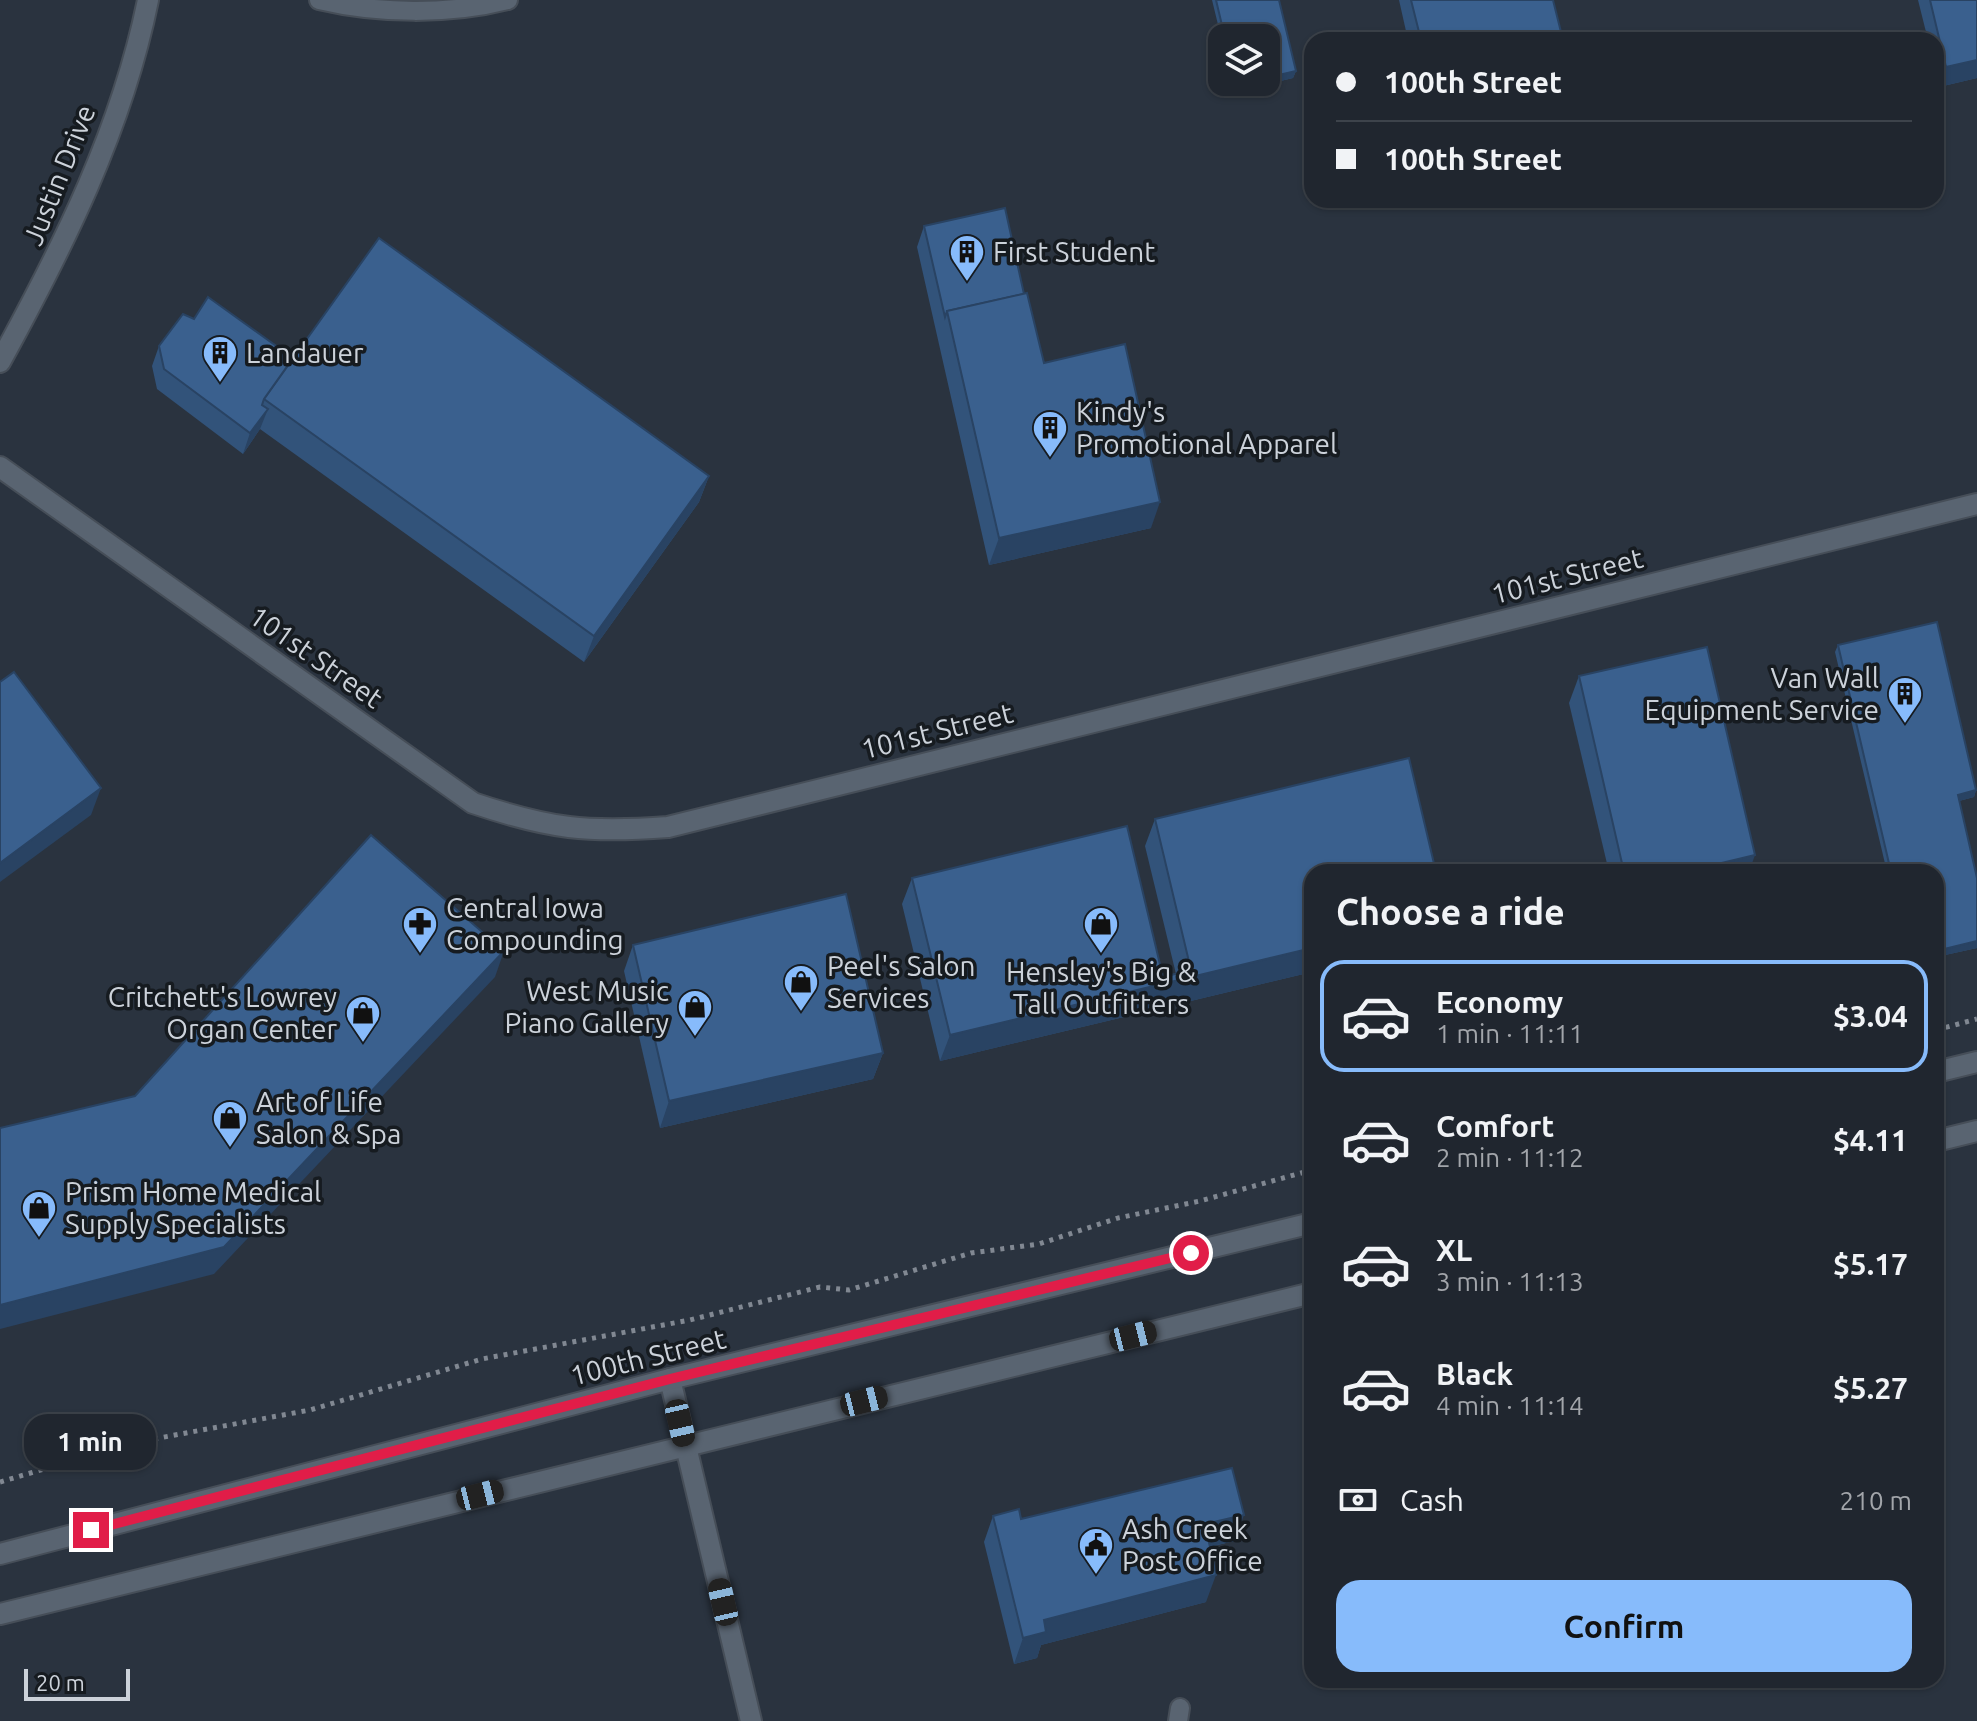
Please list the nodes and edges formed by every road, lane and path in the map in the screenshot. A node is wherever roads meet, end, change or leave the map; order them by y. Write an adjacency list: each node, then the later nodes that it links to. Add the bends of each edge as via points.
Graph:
1 (148, 0): 4 (street, Justin Drive, via 106,143 57,258)
2 (319, 0): 3 (lane, via 348,7 424,9 481,7)
3 (508, 0)
4 (0, 362)
5 (0, 467): 6 (street, 101st Street, via 473,803 534,824 601,832 668,827)
6 (1977, 504)
7 (1977, 1019): 8 (path)
8 (1944, 1028)
9 (1977, 1062): 10 (street)
10 (1944, 1070)
11 (1977, 1131): 12 (street)
12 (1944, 1139)
13 (1304, 1172): 18 (path, via 1118,1218 1039,1244 971,1253 849,1290 820,1287 690,1320 482,1359 310,1410 132,1443)
14 (1304, 1225): 16 (street, 100th Street)
15 (1304, 1295): 17 (street)
16 (670, 1379): 17 (street); 19 (street, 100th Street)
17 (686, 1445): 20 (street); 21 (street)
18 (0, 1482)
19 (0, 1554)
20 (0, 1614)
21 (751, 1721)

